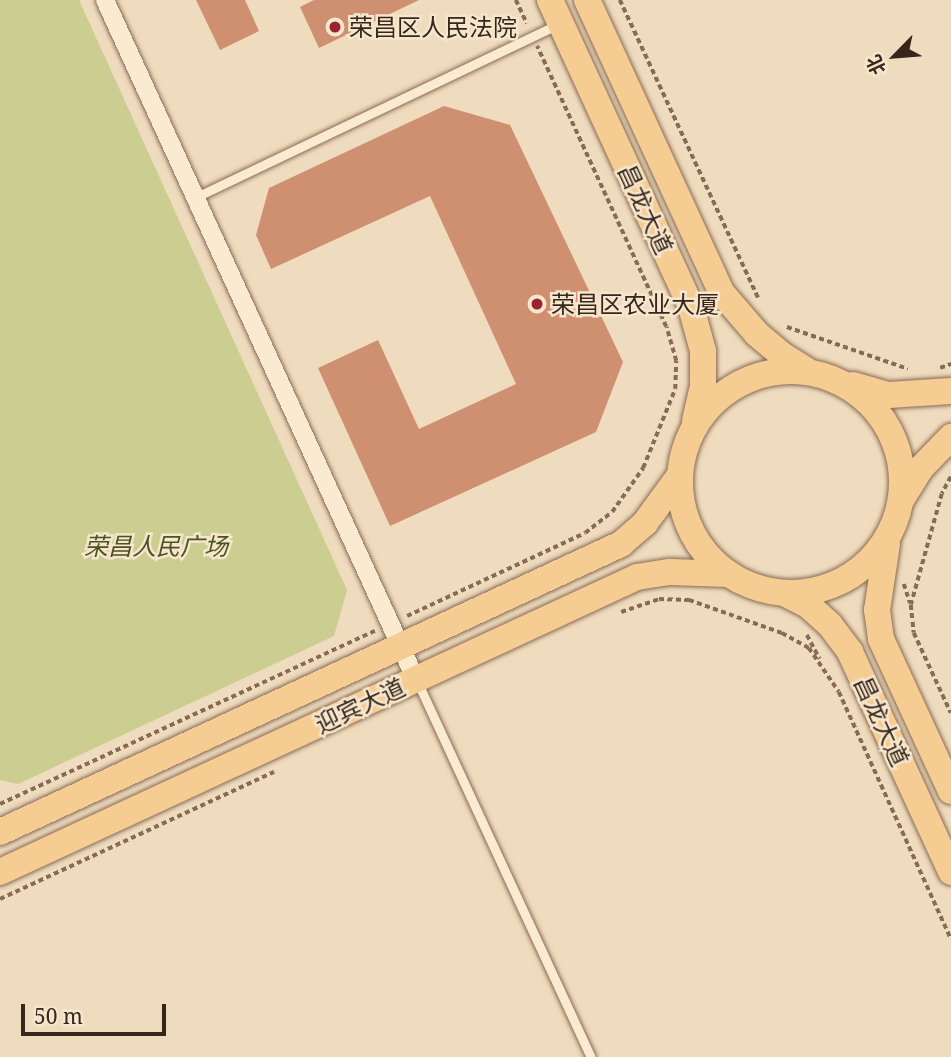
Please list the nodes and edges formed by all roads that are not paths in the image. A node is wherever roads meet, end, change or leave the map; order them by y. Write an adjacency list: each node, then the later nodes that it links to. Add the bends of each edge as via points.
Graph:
1 (105, 0): 4 (street)
2 (587, 0): 5 (main road, 昌龙大道, via 721,292 757,334)
3 (555, 11): 4 (lane, via 533,36); 8 (main road, 昌龙大道, via 691,307 703,351 703,386)
4 (197, 197): 15 (street)
5 (808, 371): 6 (main road); 8 (main road, via 781,370 730,388)
6 (841, 382): 7 (main road, via 889,395); 11 (main road, via 870,403 891,432 901,466)
7 (951, 391)
8 (694, 427): 10 (main road)
9 (951, 438): 11 (main road, via 920,469)
10 (680, 475): 13 (main road, via 684,513 701,548); 15 (main road, 迎宾大道, via 645,523 621,544)
11 (901, 501): 12 (main road)
12 (889, 535): 14 (main road, via 871,561 845,580 816,591); 17 (main road, 昌龙大道, via 877,599 881,639)
13 (729, 574): 14 (main road, via 755,588); 16 (main road, 迎宾大道, via 670,572 637,577)
14 (784, 593): 20 (main road, 昌龙大道, via 809,606 850,652)
15 (395, 635): 16 (street); 18 (main road, 迎宾大道)
16 (416, 680): 19 (main road, 迎宾大道); 21 (lane)
17 (951, 791)
18 (0, 832)
19 (0, 872)
20 (951, 872)
21 (591, 1057)

